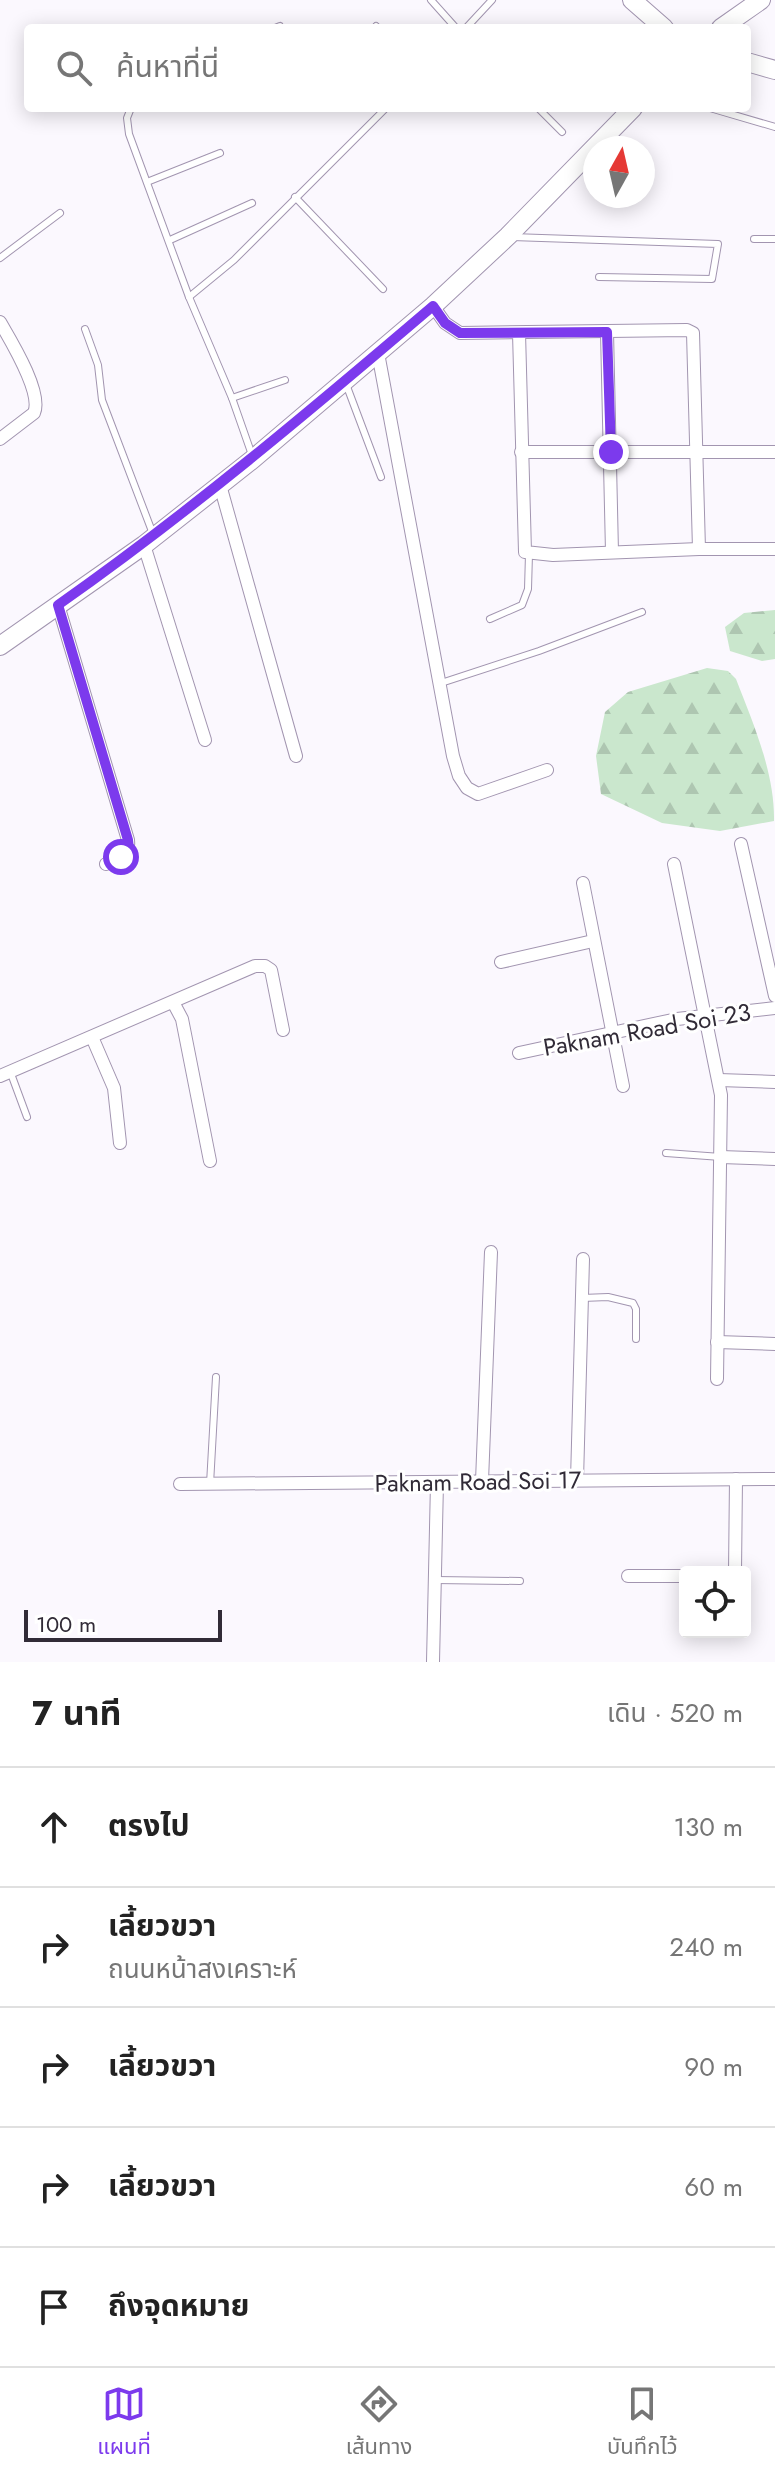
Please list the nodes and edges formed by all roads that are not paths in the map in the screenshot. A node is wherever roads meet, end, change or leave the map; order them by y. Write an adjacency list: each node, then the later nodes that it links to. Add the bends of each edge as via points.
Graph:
1 (431, 0): 5 (lane)
2 (492, 0): 6 (lane)
3 (632, 0): 7 (main road)
4 (761, 0): 8 (main road)
5 (452, 24)
6 (470, 24)
7 (659, 24)
8 (727, 24)
9 (751, 63): 10 (main road)
10 (775, 70)
11 (129, 112): 19 (lane, via 129,134)
12 (382, 112): 20 (lane)
13 (542, 112): 17 (lane)
14 (629, 112): 23 (main road)
15 (724, 112): 16 (lane)
16 (775, 127)
17 (562, 132)
18 (220, 153): 19 (lane)
19 (147, 182): 26 (lane)
20 (295, 197): 29 (lane); 30 (lane)
21 (252, 203): 26 (lane)
22 (60, 213): 27 (lane)
23 (508, 236): 28 (lane, via 718,244 712,279); 31 (main road)
24 (754, 239): 25 (lane)
25 (775, 239)
26 (170, 240): 30 (lane)
27 (0, 258)
28 (599, 277)
29 (383, 289)
30 (189, 297): 39 (lane)
31 (433, 306): 35 (street, via 460,333); 36 (main road)
32 (1, 325): 40 (street, via 37,408)
33 (85, 329): 48 (lane, via 98,365 102,400)
34 (607, 332): 35 (street); 41 (street, via 693,333); 43 (street)
35 (519, 333): 42 (street)
36 (378, 353): 38 (main road); 57 (street)
37 (285, 380): 39 (lane)
38 (345, 381): 45 (main road); 46 (lane)
39 (232, 398): 45 (lane)
40 (0, 439)
41 (698, 450): 43 (street); 44 (street); 49 (street)
42 (521, 452): 43 (street); 52 (street, via 523,548)
43 (611, 452): 51 (street)
44 (775, 452)
45 (253, 459): 47 (main road)
46 (381, 477)
47 (220, 485): 48 (main road); 59 (street)
48 (149, 541): 53 (main road); 58 (street)
49 (699, 549): 50 (street); 51 (street)
50 (775, 549)
51 (612, 552): 52 (street)
52 (529, 554): 55 (lane, via 522,605)
53 (58, 605): 56 (main road); 62 (street, via 128,840 126,854)
54 (642, 612): 57 (lane)
55 (490, 619)
56 (0, 646)
57 (438, 684): 60 (street, via 455,767 467,788 488,793)
58 (205, 740)
59 (296, 756)
60 (547, 770)
61 (741, 844): 67 (street)
62 (106, 864)
63 (674, 864): 70 (street)
64 (583, 883): 65 (street)
65 (593, 941): 66 (street); 72 (street)
66 (501, 962)
67 (775, 996)
68 (173, 1002): 71 (street, via 236,972 265,966 271,970); 73 (street); 84 (street, via 182,1019)
69 (775, 1008): 70 (street, Paknam Road Soi 23)
70 (706, 1015): 72 (street, Paknam Road Soi 23); 76 (street)
71 (283, 1030)
72 (612, 1033): 74 (street, Paknam Road Soi 23); 78 (street)
73 (92, 1037): 75 (street); 80 (street, via 114,1088)
74 (519, 1053)
75 (5, 1073): 79 (lane)
76 (719, 1080): 77 (street); 82 (street)
77 (775, 1082)
78 (623, 1086)
79 (27, 1117)
80 (120, 1143)
81 (666, 1153): 82 (lane)
82 (721, 1157): 83 (street); 89 (street)
83 (775, 1159)
84 (210, 1161)
85 (491, 1252): 96 (street)
86 (583, 1259): 87 (street)
87 (582, 1298): 88 (lane, via 633,1303); 95 (street)
88 (636, 1339)
89 (717, 1342): 90 (street); 92 (street)
90 (775, 1344)
91 (216, 1377): 99 (lane)
92 (717, 1379)
93 (736, 1479): 94 (street, Paknam Road Soi 17); 95 (street, Paknam Road Soi 17); 100 (street)
94 (775, 1479)
95 (577, 1480): 96 (street, Paknam Road Soi 17)
96 (482, 1481): 97 (street, Paknam Road Soi 17)
97 (437, 1483): 99 (street, Paknam Road Soi 17); 103 (street)
98 (180, 1484): 99 (street, Paknam Road Soi 17)
99 (210, 1484)
100 (735, 1566)
101 (628, 1576): 102 (street)
102 (679, 1576)
103 (435, 1580): 104 (lane); 105 (street)
104 (520, 1581)
105 (433, 1662)

